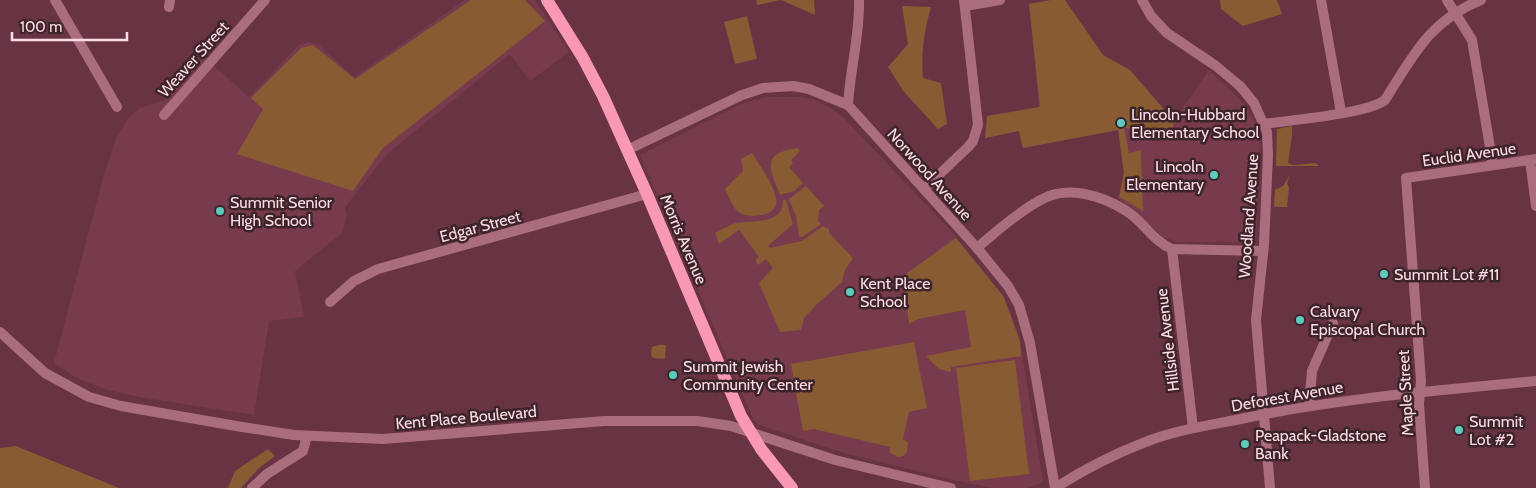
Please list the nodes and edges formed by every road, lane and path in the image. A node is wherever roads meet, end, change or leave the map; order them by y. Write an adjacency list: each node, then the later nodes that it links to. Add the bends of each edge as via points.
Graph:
1 (54, 0): 13 (street)
2 (265, 0): 15 (street, Weaver Street)
3 (546, 0): 17 (main road, Morris Avenue, via 583,58)
4 (858, 0): 12 (street, via 858,27)
5 (1000, 0): 10 (street)
6 (1142, 0): 16 (street, Woodland Avenue, via 1151,16 1168,33 1233,79 1254,103)
7 (1321, 0): 14 (street)
8 (1448, 0): 11 (street)
9 (1481, 0): 11 (street)
10 (965, 3): 21 (street, via 978,126 973,141)
11 (1455, 13): 14 (street, via 1419,45 1384,100 1376,106); 19 (street, via 1467,30 1475,52)
12 (848, 106): 17 (street, Norwood Avenue, via 809,89 793,86 764,88 742,95); 21 (street, Norwood Avenue)
13 (116, 107)
14 (1341, 112): 16 (street)
15 (164, 115)
16 (1264, 124): 26 (street, Woodland Avenue, via 1268,155)
17 (627, 150): 22 (main road, Morris Avenue)
18 (1533, 160): 19 (street, Euclid Avenue); 23 (street)
19 (1493, 165): 20 (street, Euclid Avenue)
20 (1406, 178): 31 (street, Maple Street, via 1421,381)
21 (924, 189): 24 (street, Norwood Avenue)
22 (647, 194): 27 (street, Edgar Street, via 378,269 354,281); 35 (main road, Morris Avenue)
23 (1536, 206)
24 (977, 248): 25 (street, via 1042,199 1063,193 1087,195 1120,206 1164,246); 40 (street, Norwood Avenue, via 1008,286 1026,324)
25 (1172, 249): 26 (street); 34 (street, Hillside Avenue)
26 (1263, 251): 33 (street, Woodland Avenue, via 1256,320)
27 (330, 302)
28 (1333, 323): 32 (street, via 1312,371)
29 (0, 332): 36 (street, Kent Place Boulevard, via 45,373 89,396 121,406)
30 (1536, 382): 31 (street, Deforest Avenue)
31 (1419, 392): 32 (street, Deforest Avenue); 42 (street, Maple Street)
32 (1309, 406): 33 (street, Deforest Avenue)
33 (1263, 414): 34 (street, Deforest Avenue); 41 (street, Woodland Avenue)
34 (1193, 428): 40 (street, Deforest Avenue, via 1143,442 1110,456)
35 (749, 431): 36 (street, Kent Place Boulevard, via 697,421 638,420 383,439); 38 (main road, Morris Avenue); 39 (street, Kent Place Boulevard, via 835,460)
36 (307, 436): 37 (street, via 303,451 271,471)
37 (252, 488)
38 (792, 488)
39 (951, 488)
40 (1055, 488)
41 (1270, 488)
42 (1425, 488)

